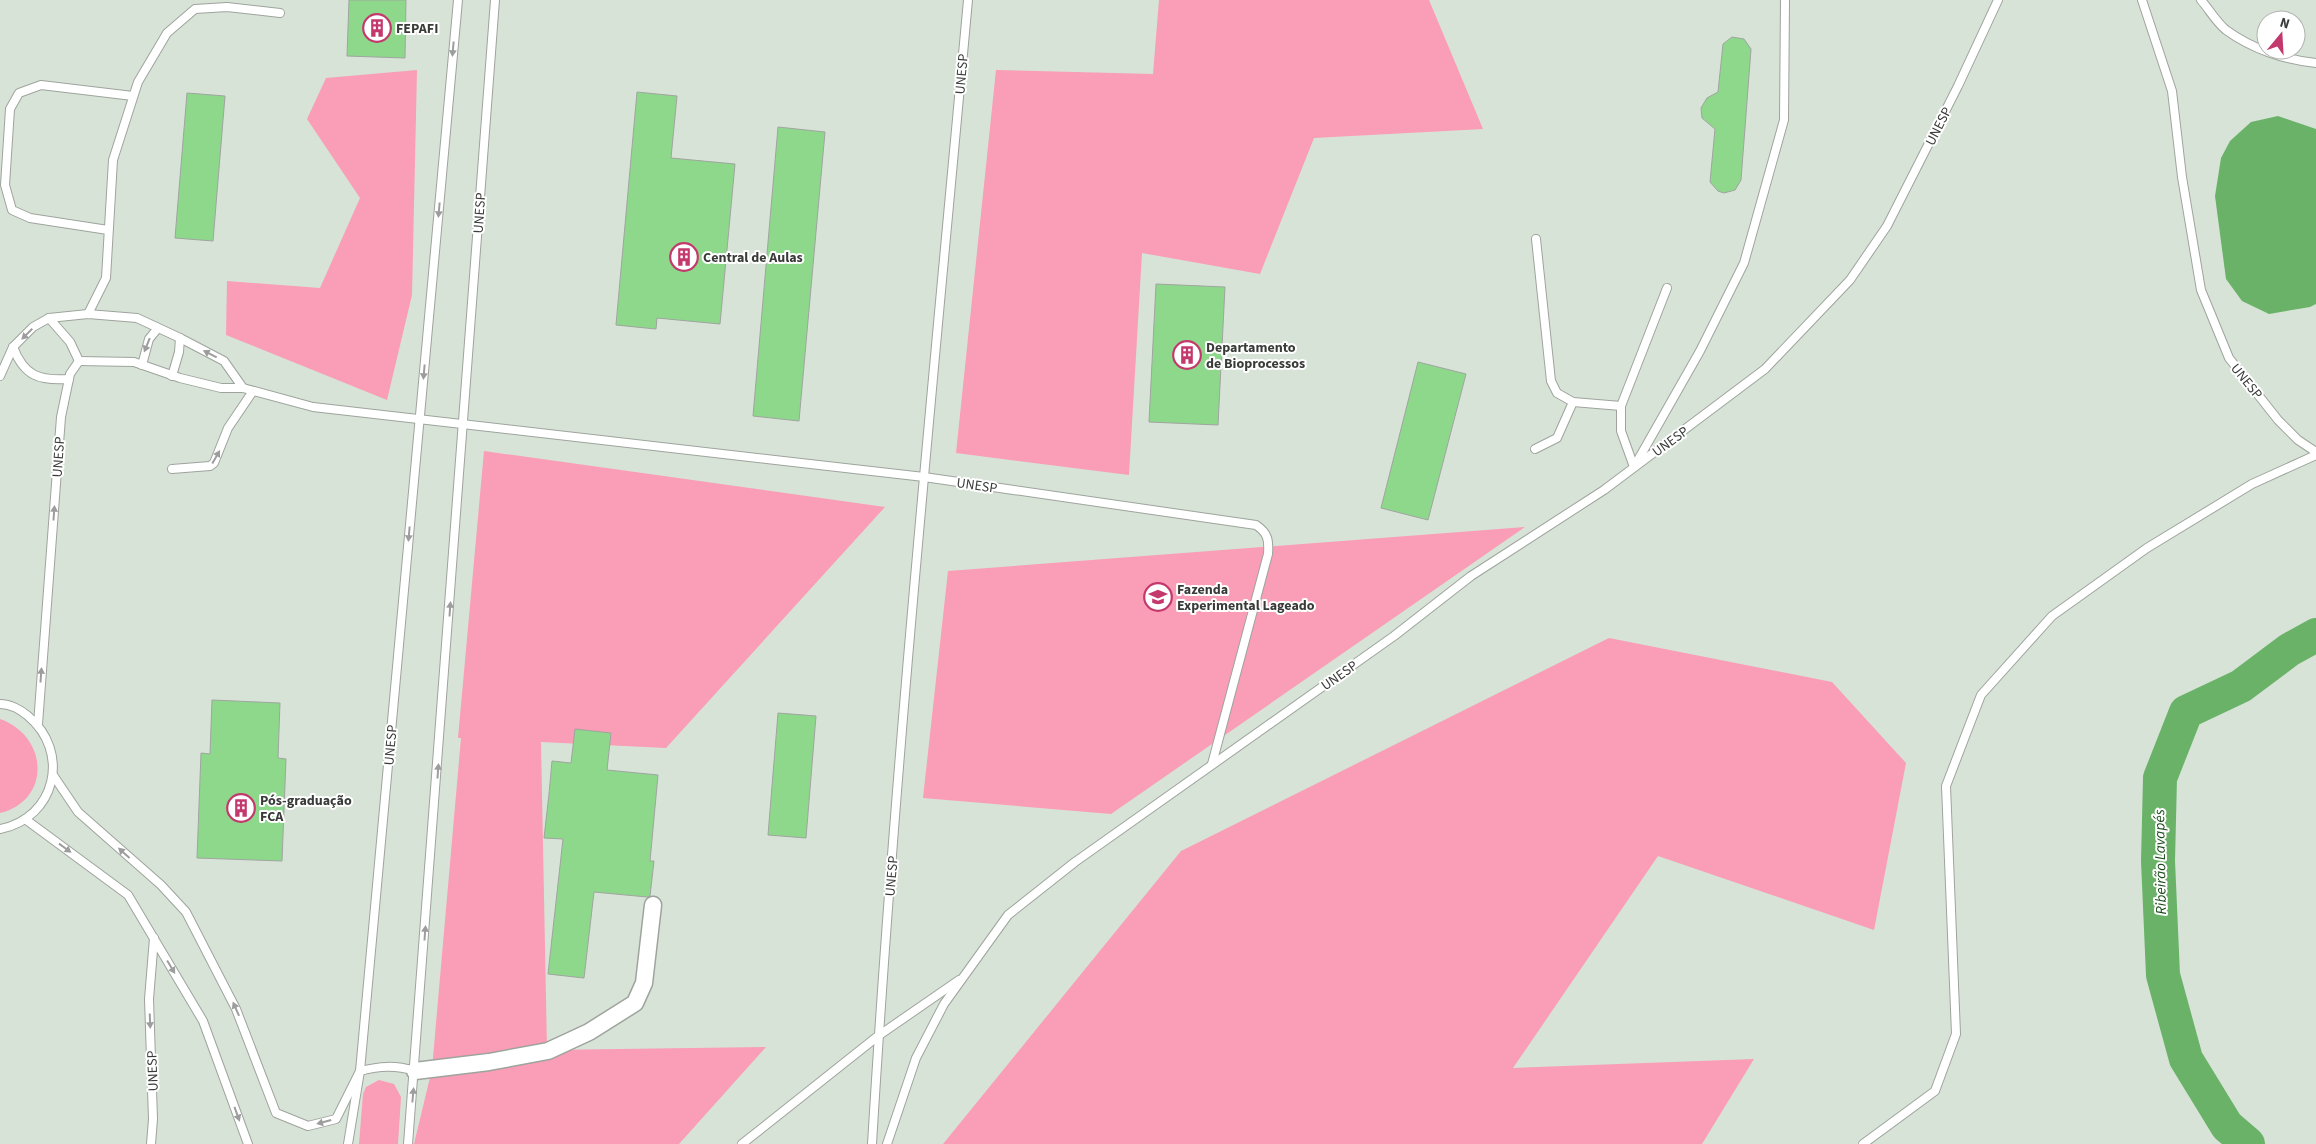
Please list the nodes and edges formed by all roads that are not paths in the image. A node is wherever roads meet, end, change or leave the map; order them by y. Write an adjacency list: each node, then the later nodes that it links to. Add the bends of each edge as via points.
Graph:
1 (458, 0): 28 (lane, UNESP, one-way to 28)
2 (495, 0): 29 (lane, UNESP)
3 (968, 0): 34 (lane, UNESP)
4 (1785, 0): 32 (lane, via 1784,120 1744,263 1700,352)
5 (1998, 0): 32 (lane, UNESP, via 1887,226 1850,280 1766,369)
6 (2142, 0): 31 (lane, UNESP, via 2172,92 2201,290 2229,358 2278,420)
7 (2203, 1): 9 (lane, via 2224,29 2252,45 2294,61)
8 (280, 13): 10 (lane, via 227,7 195,9 167,33)
9 (2316, 63)
10 (133, 96): 11 (lane, via 113,160); 11 (lane, via 41,85 19,94 10,109 5,185 12,210 30,218)
11 (108, 230): 14 (lane, via 106,278)
12 (1536, 239): 26 (lane, via 1551,381 1557,393)
13 (1667, 288): 27 (lane)
14 (88, 314): 15 (lane); 16 (lane, via 137,318)
15 (49, 318): 18 (lane, one-way to 18, via 33,328); 19 (lane, via 70,342)
16 (158, 328): 17 (lane); 20 (lane, one-way to 20, via 149,339)
17 (180, 338): 22 (lane); 24 (lane, one-way to 17, via 224,361)
18 (14, 347): 21 (lane); 23 (lane, via 20,364 31,374 54,380)
19 (79, 361): 20 (lane, UNESP); 23 (lane, UNESP)
20 (142, 365): 22 (lane, UNESP)
21 (0, 376)
22 (172, 376): 24 (lane, UNESP, via 221,388)
23 (69, 379): 36 (lane, UNESP, one-way to 23, via 61,417)
24 (243, 388): 25 (lane, UNESP)
25 (253, 390): 28 (lane, UNESP, via 313,408); 33 (lane, one-way to 25, via 210,466 214,463 228,428)
26 (1573, 402): 27 (lane); 30 (lane, via 1557,438)
27 (1621, 406): 32 (lane, via 1621,431)
28 (420, 420): 29 (lane, UNESP); 45 (lane, UNESP, one-way to 45)
29 (464, 425): 34 (lane, UNESP); 46 (lane, UNESP, one-way to 29)
30 (1535, 450)
31 (2316, 453): 54 (lane, via 2252,484 2147,548 2052,616 1981,694 1946,786 1956,1034 1935,1091)
32 (1634, 467): 37 (lane, UNESP, via 1472,576 1394,636)
33 (172, 468)
34 (924, 477): 37 (lane, UNESP, via 1256,525 1263,530 1269,539 1268,554); 44 (lane, UNESP)
35 (0, 704): 36 (lane, UNESP, via 22,711)
36 (38, 724): 38 (lane, UNESP, via 48,739)
37 (1212, 764): 43 (lane, UNESP, via 1075,862 1008,915)
38 (53, 775): 39 (lane, UNESP, via 48,793); 45 (lane, UNESP, one-way to 38, via 336,1119 308,1126 276,1113 236,1009 186,912 161,885 78,812)
39 (25, 819): 40 (lane, UNESP); 42 (lane, one-way to 42, via 128,895)
40 (0, 828)
41 (653, 905): 46 (street, via 644,983 635,1003 589,1032 548,1051)
42 (154, 938): 47 (lane, UNESP, one-way to 47, via 149,999); 48 (lane, one-way to 48, via 203,1021)
43 (965, 976): 44 (lane, UNESP); 53 (lane, UNESP, via 944,1004 916,1058)
44 (878, 1036): 51 (lane, UNESP); 52 (lane, UNESP)
45 (360, 1071): 46 (lane, via 399,1066); 49 (lane, UNESP)
46 (415, 1071): 50 (lane, UNESP, one-way to 46)
47 (151, 1144)
48 (248, 1144)
49 (348, 1144)
50 (408, 1144)
51 (742, 1144)
52 (872, 1144)
53 (887, 1144)
54 (1864, 1144)

